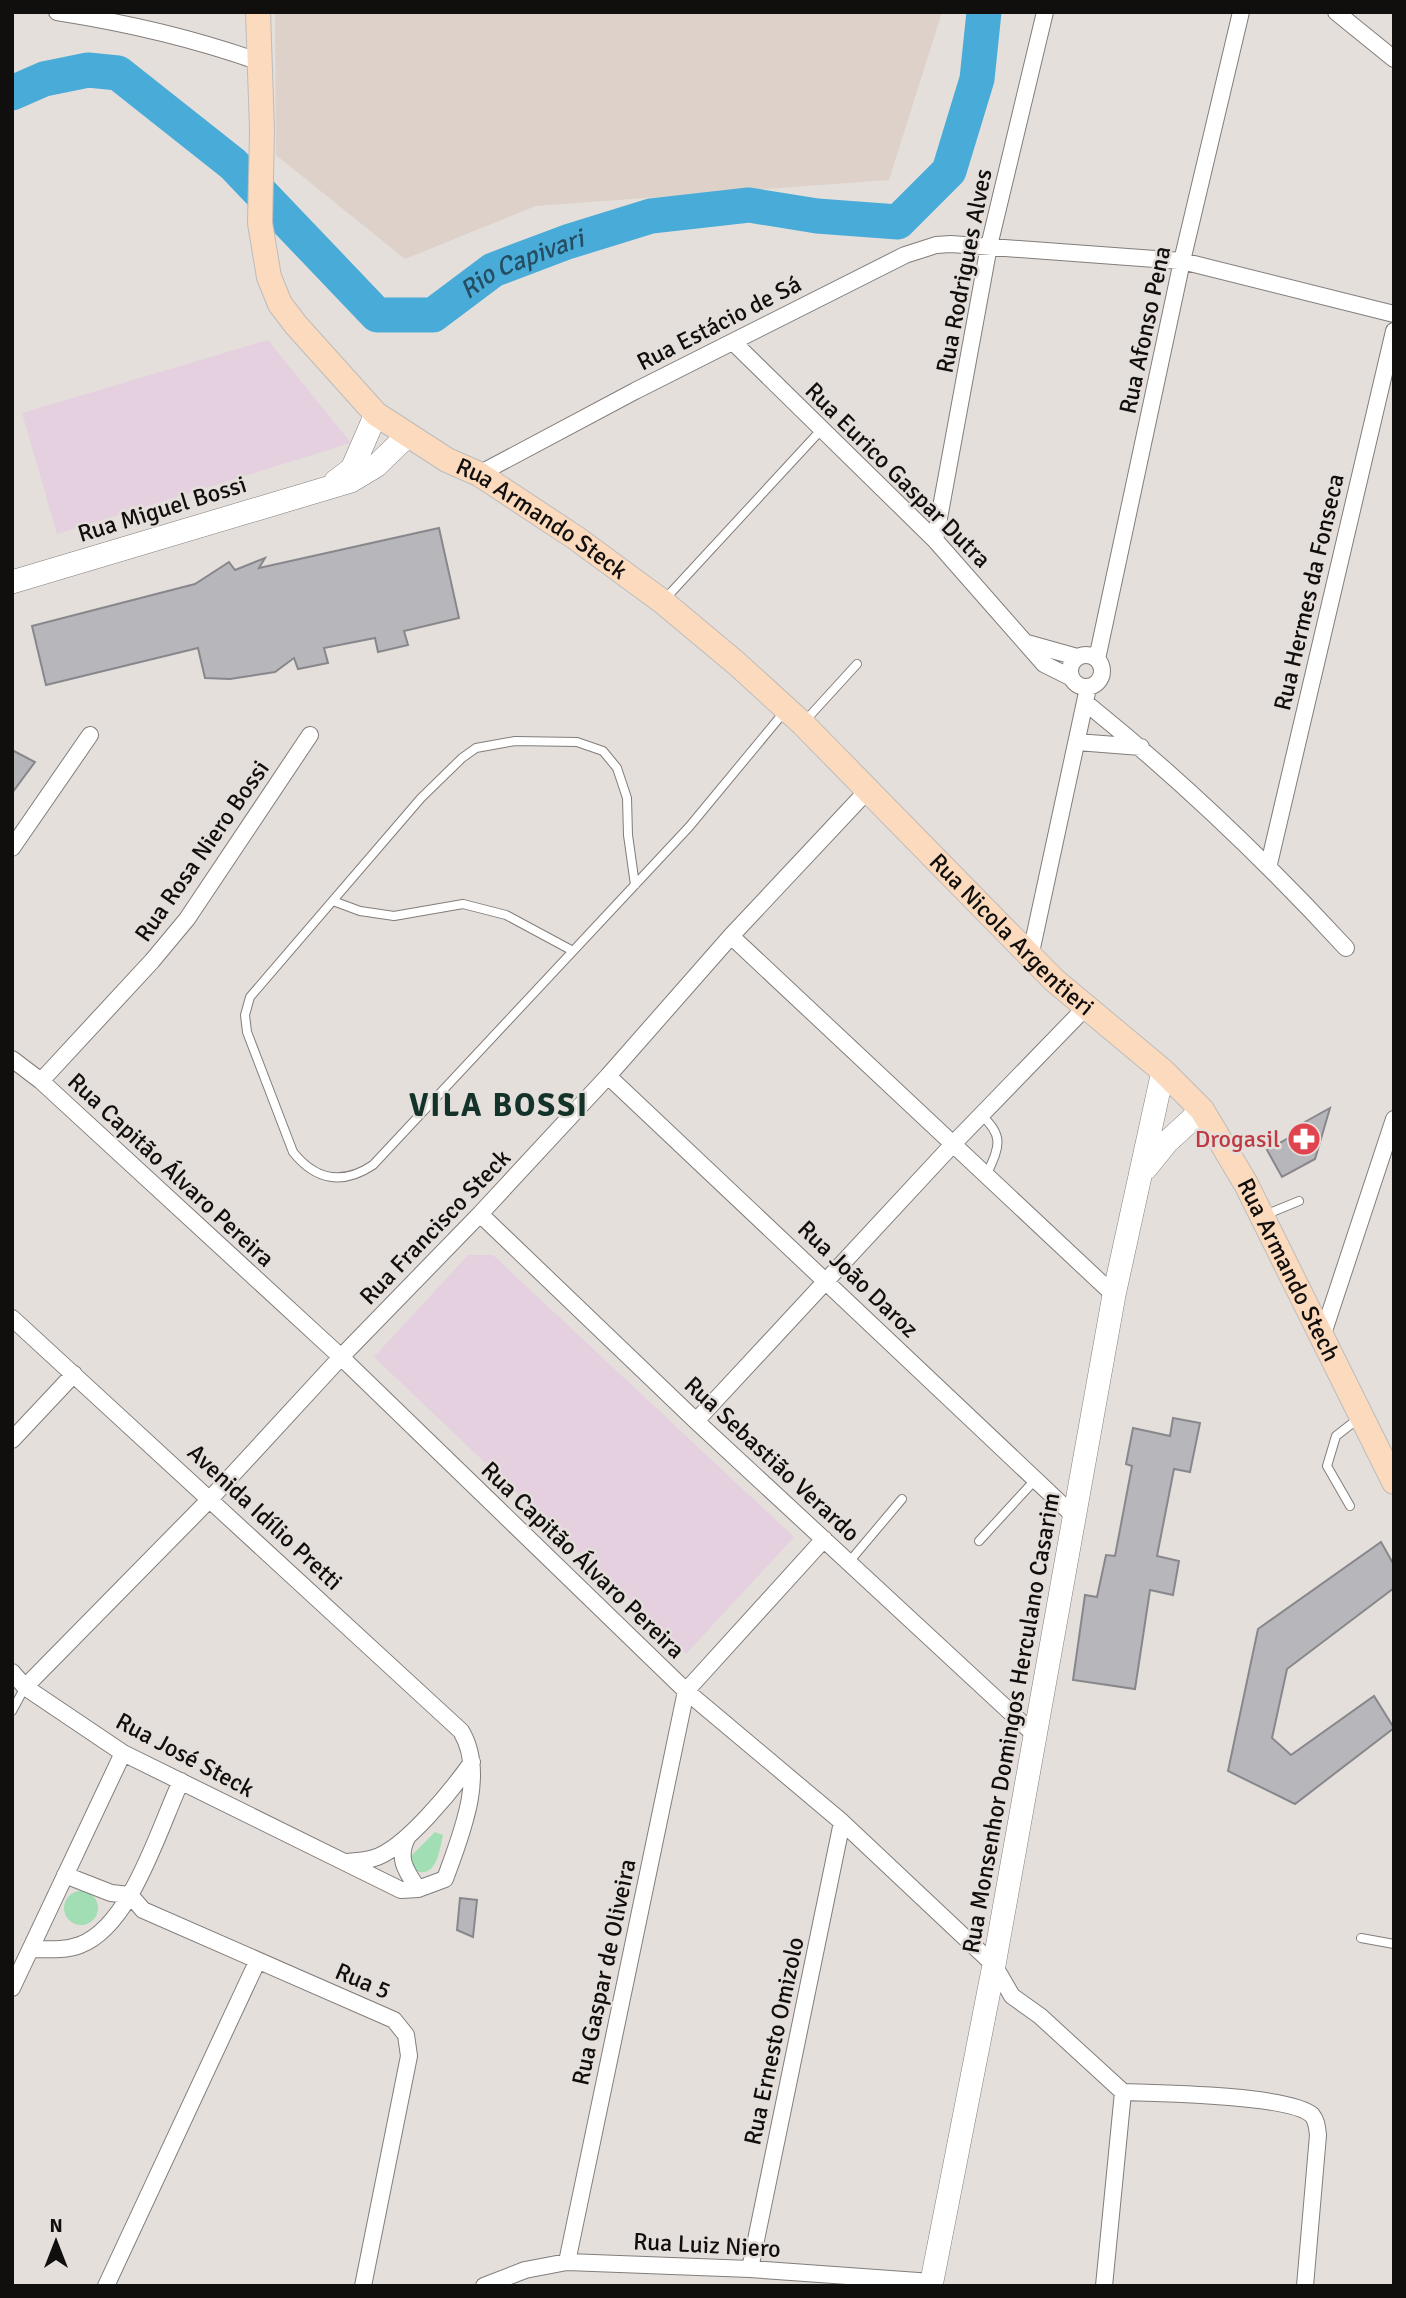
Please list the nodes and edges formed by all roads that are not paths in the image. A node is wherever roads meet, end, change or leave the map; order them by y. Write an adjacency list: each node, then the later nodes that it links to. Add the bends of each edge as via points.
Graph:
1 (57, 12): 7 (street, via 183,36)
2 (258, 12): 7 (main road, Rua Armando Steck)
3 (1045, 12): 8 (street, Rua Rodrigues Alves)
4 (1241, 12): 9 (street, Rua Afonso Pena)
5 (1336, 12): 6 (street)
6 (1394, 59)
7 (260, 61): 13 (main road, Rua Armando Steck, via 260,223 269,277 280,304)
8 (989, 246): 9 (street, Rua Estácio de Sá); 12 (street, Rua Estácio de Sá, via 936,245 905,255); 18 (street, Rua Rodrigues Alves)
9 (1182, 261): 10 (street, Rua Estácio de Sá); 23 (street, Rua Afonso Pena)
10 (1394, 314)
11 (1394, 331): 34 (street, Rua Hermes da Fonseca)
12 (733, 342): 14 (street, Rua Eurico Gaspar Dutra); 16 (street, Rua Estácio de Sá)
13 (376, 414): 15 (main road, Rua Armando Steck); 17 (main road, Rua Miguel Bossi, via 352,469)
14 (822, 429): 18 (street, Rua Eurico Gaspar Dutra); 20 (lane)
15 (408, 435): 16 (main road, Rua Armando Steck); 17 (main road, Rua Miguel Bossi, via 376,466 351,481)
16 (479, 474): 20 (main road, Rua Armando Steck)
17 (328, 487): 19 (main road, Rua Miguel Bossi)
18 (935, 540): 21 (street, Rua Eurico Gaspar Dutra)
19 (12, 582)
20 (663, 602): 27 (main road, Rua Armando Steck)
21 (1027, 643): 22 (street); 25 (street, Rua Eurico Gaspar Dutra, via 1044,664)
22 (1077, 657): 23 (street, via 1083,654); 25 (street)
23 (1097, 659): 26 (street, via 1102,673)
24 (857, 664): 27 (lane)
25 (1070, 677): 26 (street)
26 (1087, 695): 30 (street); 31 (street)
27 (795, 716): 32 (main road, Rua Armando Steck); 35 (lane)
28 (90, 735): 33 (street)
29 (310, 735): 45 (street, Rua Rosa Niero Bossi, via 187,919)
30 (1077, 742): 31 (street); 40 (street)
31 (1141, 747): 34 (street)
32 (868, 790): 37 (street, Rua Francisco Steck); 40 (main road, Rua Nicola Argentieri)
33 (12, 848)
34 (1269, 864): 38 (street)
35 (635, 885): 36 (lane, via 627,798 617,768 603,751 577,742 515,740 476,748 462,758 421,798); 39 (lane)
36 (333, 901): 39 (lane, via 394,916 463,904 506,915); 39 (lane, via 250,998 245,1015 247,1032 293,1152 316,1173 338,1178 355,1177 373,1165)
37 (731, 936): 44 (street, Rua Francisco Steck); 49 (street)
38 (1346, 948)
39 (573, 951)
40 (1030, 957): 41 (main road, Rua Nicola Argentieri)
41 (1085, 1008): 43 (main road, Rua Nicola Argentieri); 47 (street)
42 (12, 1059): 45 (street, Rua Capitão Álvaro Pereira)
43 (1163, 1071): 46 (main road, Rua Armando Stech); 51 (main road, Rua Monsenhor Domingos Herculano Casarim)
44 (608, 1076): 53 (street, Rua Francisco Steck); 55 (street, Rua João Daroz)
45 (41, 1082): 59 (street, Rua Capitão Álvaro Pereira)
46 (1202, 1110): 51 (main road, Rua Monsenhor Domingos Herculano Casarim, via 1167,1142); 54 (main road, Rua Armando Stech)
47 (981, 1115): 49 (street); 50 (lane, via 998,1136)
48 (1394, 1119): 58 (street)
49 (955, 1142): 50 (street); 55 (street)
50 (987, 1174): 56 (street)
51 (1142, 1174): 56 (main road, Rua Monsenhor Domingos Herculano Casarim)
52 (1299, 1201): 54 (lane)
53 (480, 1214): 59 (street, Rua Francisco Steck); 62 (street, Rua Sebastião Verardo)
54 (1262, 1216): 58 (main road, Rua Armando Stech)
55 (827, 1280): 62 (street); 64 (street, Rua João Daroz)
56 (1114, 1295): 69 (main road, Rua Monsenhor Domingos Herculano Casarim)
57 (12, 1318): 60 (street, Avenida Idílio Pretti)
58 (1322, 1338): 61 (main road, Rua Armando Stech)
59 (341, 1357): 66 (street, Rua Francisco Steck); 75 (street, Rua Capitão Álvaro Pereira)
60 (74, 1374): 63 (street); 66 (street, Avenida Idílio Pretti)
61 (1361, 1416): 65 (main road, Rua Armando Stech); 68 (lane, via 1336,1436 1327,1466)
62 (696, 1421): 70 (street, Rua Sebastião Verardo)
63 (12, 1440)
64 (1035, 1480): 69 (street, Rua João Daroz); 71 (lane)
65 (1394, 1482)
66 (211, 1498): 74 (street, Rua Francisco Steck); 79 (street, Avenida Idílio Pretti, via 452,1721 468,1742)
67 (902, 1499): 72 (lane)
68 (1350, 1506)
69 (1075, 1517): 77 (main road, Rua Monsenhor Domingos Herculano Casarim)
70 (824, 1539): 72 (street, Rua Sebastião Verardo); 75 (street)
71 (979, 1541)
72 (849, 1562): 77 (street, Rua Sebastião Verardo)
73 (12, 1672): 74 (street, Rua José Steck)
74 (25, 1687): 76 (lane); 78 (street, Rua José Steck)
75 (686, 1691): 82 (street, Rua Capitão Álvaro Pereira); 96 (street, Rua Gaspar de Oliveira)
76 (12, 1711)
77 (1035, 1735): 93 (main road, Rua Monsenhor Domingos Herculano Casarim)
78 (122, 1753): 80 (street, Rua José Steck); 86 (street)
79 (473, 1760): 81 (street); 83 (street)
80 (181, 1781): 85 (street, Rua José Steck); 88 (street)
81 (432, 1811): 83 (street, via 450,1814); 84 (street)
82 (842, 1822): 93 (street, Rua Capitão Álvaro Pereira); 97 (street, Rua Ernesto Omizolo)
83 (462, 1828): 87 (street, via 445,1879)
84 (408, 1836): 85 (street, via 376,1858); 87 (street, via 401,1848 403,1866)
85 (347, 1863): 87 (street, Rua José Steck, via 401,1890)
86 (65, 1875): 88 (street, Rua 5, via 111,1893); 91 (street)
87 (418, 1889)
88 (130, 1895): 91 (street, via 104,1931 93,1938 59,1950); 92 (street, Rua 5, via 143,1910)
89 (1362, 1938): 90 (lane)
90 (1394, 1944)
91 (31, 1949): 94 (street)
92 (257, 1962): 99 (street); 100 (street, Rua 5, via 394,2020 406,2035 409,2056)
93 (994, 1965): 95 (street, Rua Capitão Álvaro Pereira, via 1012,1996); 98 (main road, Rua Monsenhor Domingos Herculano Casarim)
94 (12, 1988)
95 (1123, 2092): 102 (street); 103 (street, via 1269,2102 1312,2116 1318,2136)
96 (567, 2262): 97 (street, Rua Luiz Niero); 101 (street, Rua Luiz Niero, via 524,2270)
97 (750, 2269): 98 (street, Rua Luiz Niero)
98 (931, 2284)
99 (106, 2286)
100 (363, 2286)
101 (484, 2286)
102 (1104, 2286)
103 (1305, 2286)

